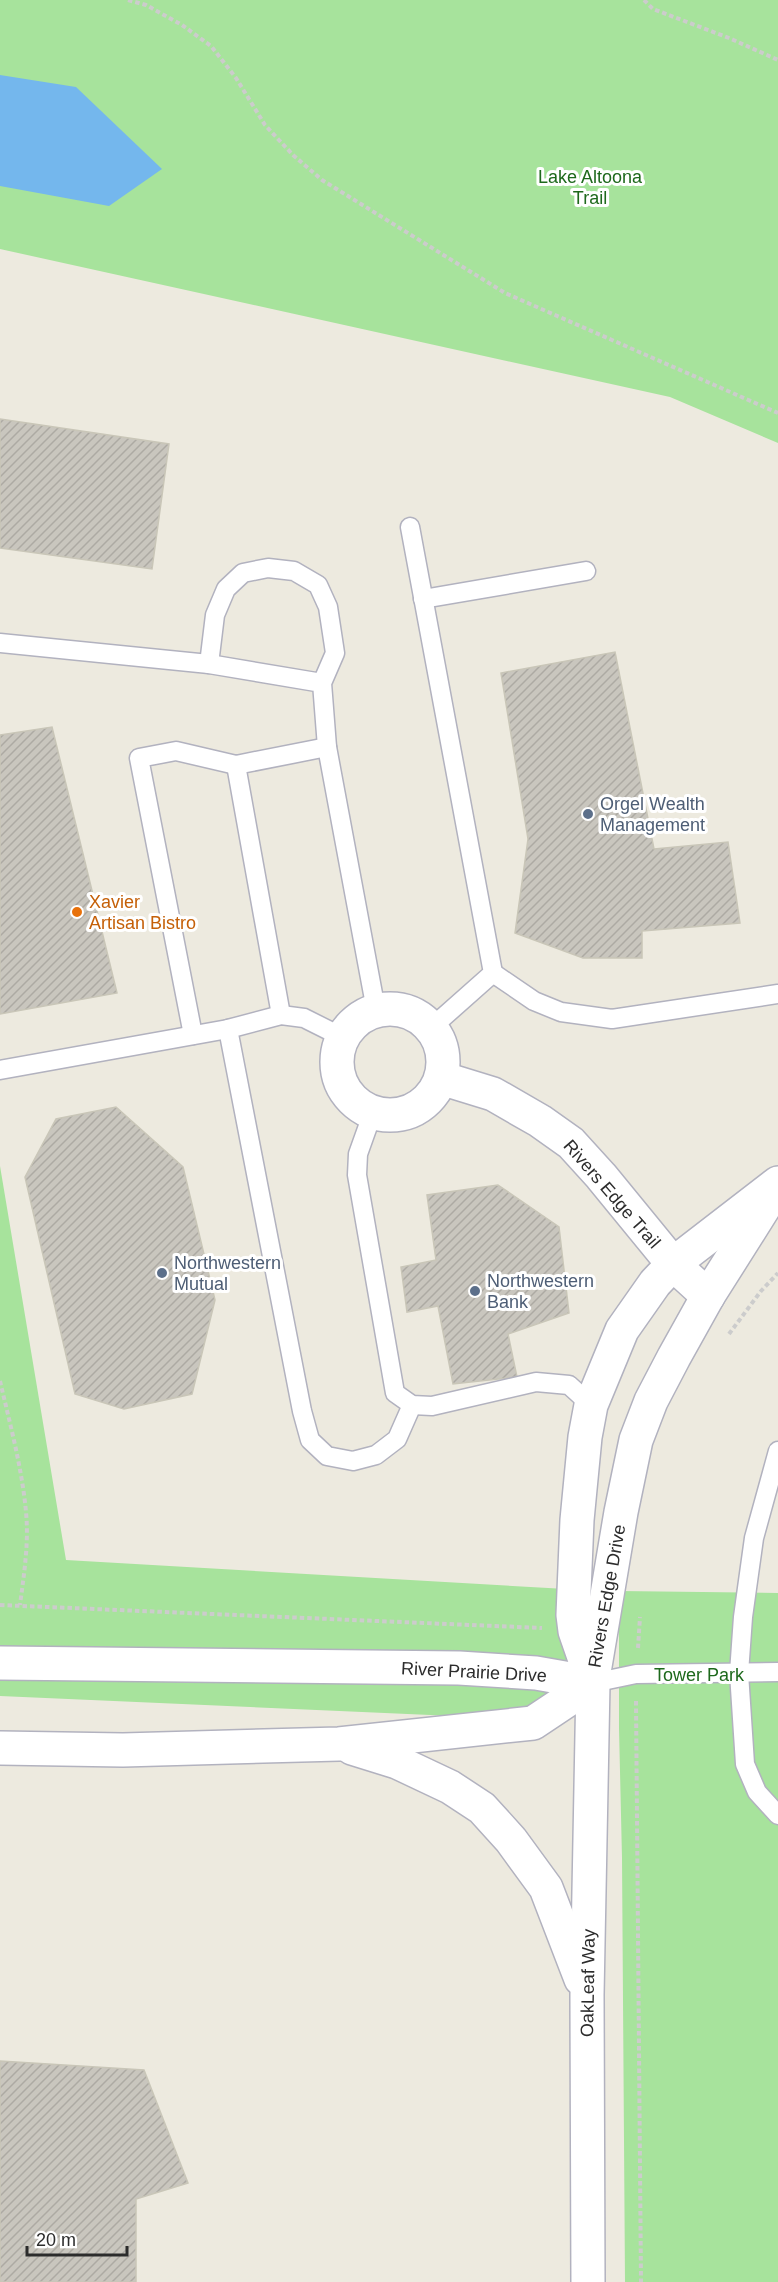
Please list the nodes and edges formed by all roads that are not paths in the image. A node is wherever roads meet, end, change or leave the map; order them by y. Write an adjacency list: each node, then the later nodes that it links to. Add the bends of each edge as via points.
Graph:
1 (410, 526): 3 (lane)
2 (586, 572): 3 (lane)
3 (423, 599): 9 (lane)
4 (0, 643): 5 (lane)
5 (209, 664): 6 (lane); 6 (lane, via 215,615 226,590 243,573 268,568 294,572 318,585 328,607 335,654)
6 (322, 683): 7 (lane)
7 (327, 747): 8 (lane); 11 (lane)
8 (236, 765): 12 (lane); 15 (lane, via 176,751 139,758)
9 (493, 973): 10 (lane, via 534,1001 561,1012 612,1019); 13 (lane)
10 (778, 994)
11 (376, 1010): 13 (street, via 408,1011); 16 (street, via 360,1017)
12 (281, 1015): 14 (lane); 16 (lane, via 304,1018)
13 (432, 1028): 18 (street, via 443,1053)
14 (228, 1029): 15 (lane); 23 (lane, via 310,1440 327,1456 353,1461 375,1455 398,1439)
15 (193, 1035): 17 (lane)
16 (342, 1037): 19 (street, via 337,1063 340,1080 349,1096)
17 (0, 1070)
18 (441, 1078): 19 (street, via 438,1087 414,1109 397,1114); 21 (street, Rivers Edge Trail, via 493,1094 571,1143)
19 (373, 1112): 23 (lane, via 358,1154 357,1175 395,1393)
20 (778, 1184): 21 (street, Rivers Edge Drive); 22 (street, Rivers Edge Drive)
21 (673, 1264): 22 (street, Rivers Edge Trail); 24 (street, Rivers Edge Drive, via 622,1330)
22 (708, 1296): 26 (street, Rivers Edge Drive, via 651,1401 636,1440)
23 (412, 1405): 24 (lane, via 432,1406 536,1382 569,1385)
24 (591, 1405): 26 (street, Rivers Edge Drive, via 577,1520 573,1615)
25 (778, 1451): 28 (lane, via 754,1538 742,1617)
26 (588, 1632): 30 (street, Rivers Edge Drive)
27 (0, 1663): 30 (street, River Prairie Drive, via 459,1668 536,1672)
28 (739, 1672): 29 (lane); 30 (lane, via 636,1674); 33 (lane, via 745,1764 757,1792)
29 (778, 1672)
30 (593, 1683): 31 (street, River Prairie Drive, via 533,1723); 34 (street, OakLeaf Way)
31 (339, 1744): 32 (street, River Prairie Drive); 34 (street, via 397,1762 450,1787 482,1808 512,1840 546,1888)
32 (0, 1749)
33 (778, 1815)
34 (587, 1995): 35 (street, OakLeaf Way)
35 (588, 2282)

